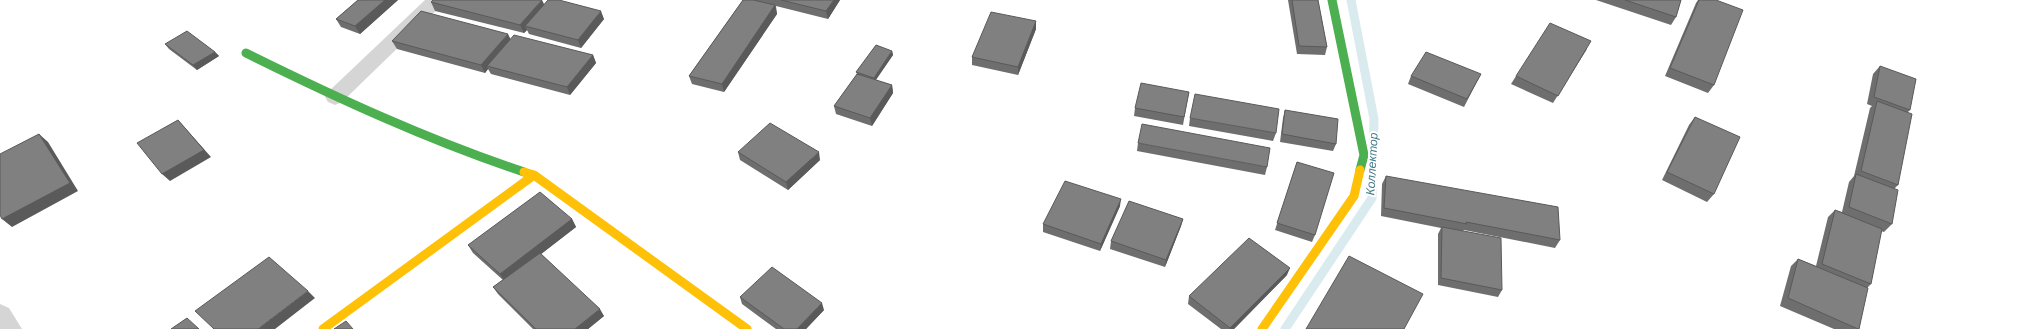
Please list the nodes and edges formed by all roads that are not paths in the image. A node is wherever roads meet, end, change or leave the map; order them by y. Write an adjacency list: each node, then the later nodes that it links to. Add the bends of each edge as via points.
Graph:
1 (437, 0): 4 (street)
2 (1332, 0): 10 (street, via 1364,155 1354,196)
3 (246, 53): 4 (street)
4 (335, 97): 5 (street, via 477,157)
5 (534, 175): 8 (street); 9 (street)
6 (0, 315): 7 (street)
7 (10, 329)
8 (323, 329)
9 (747, 329)
10 (1262, 329)

